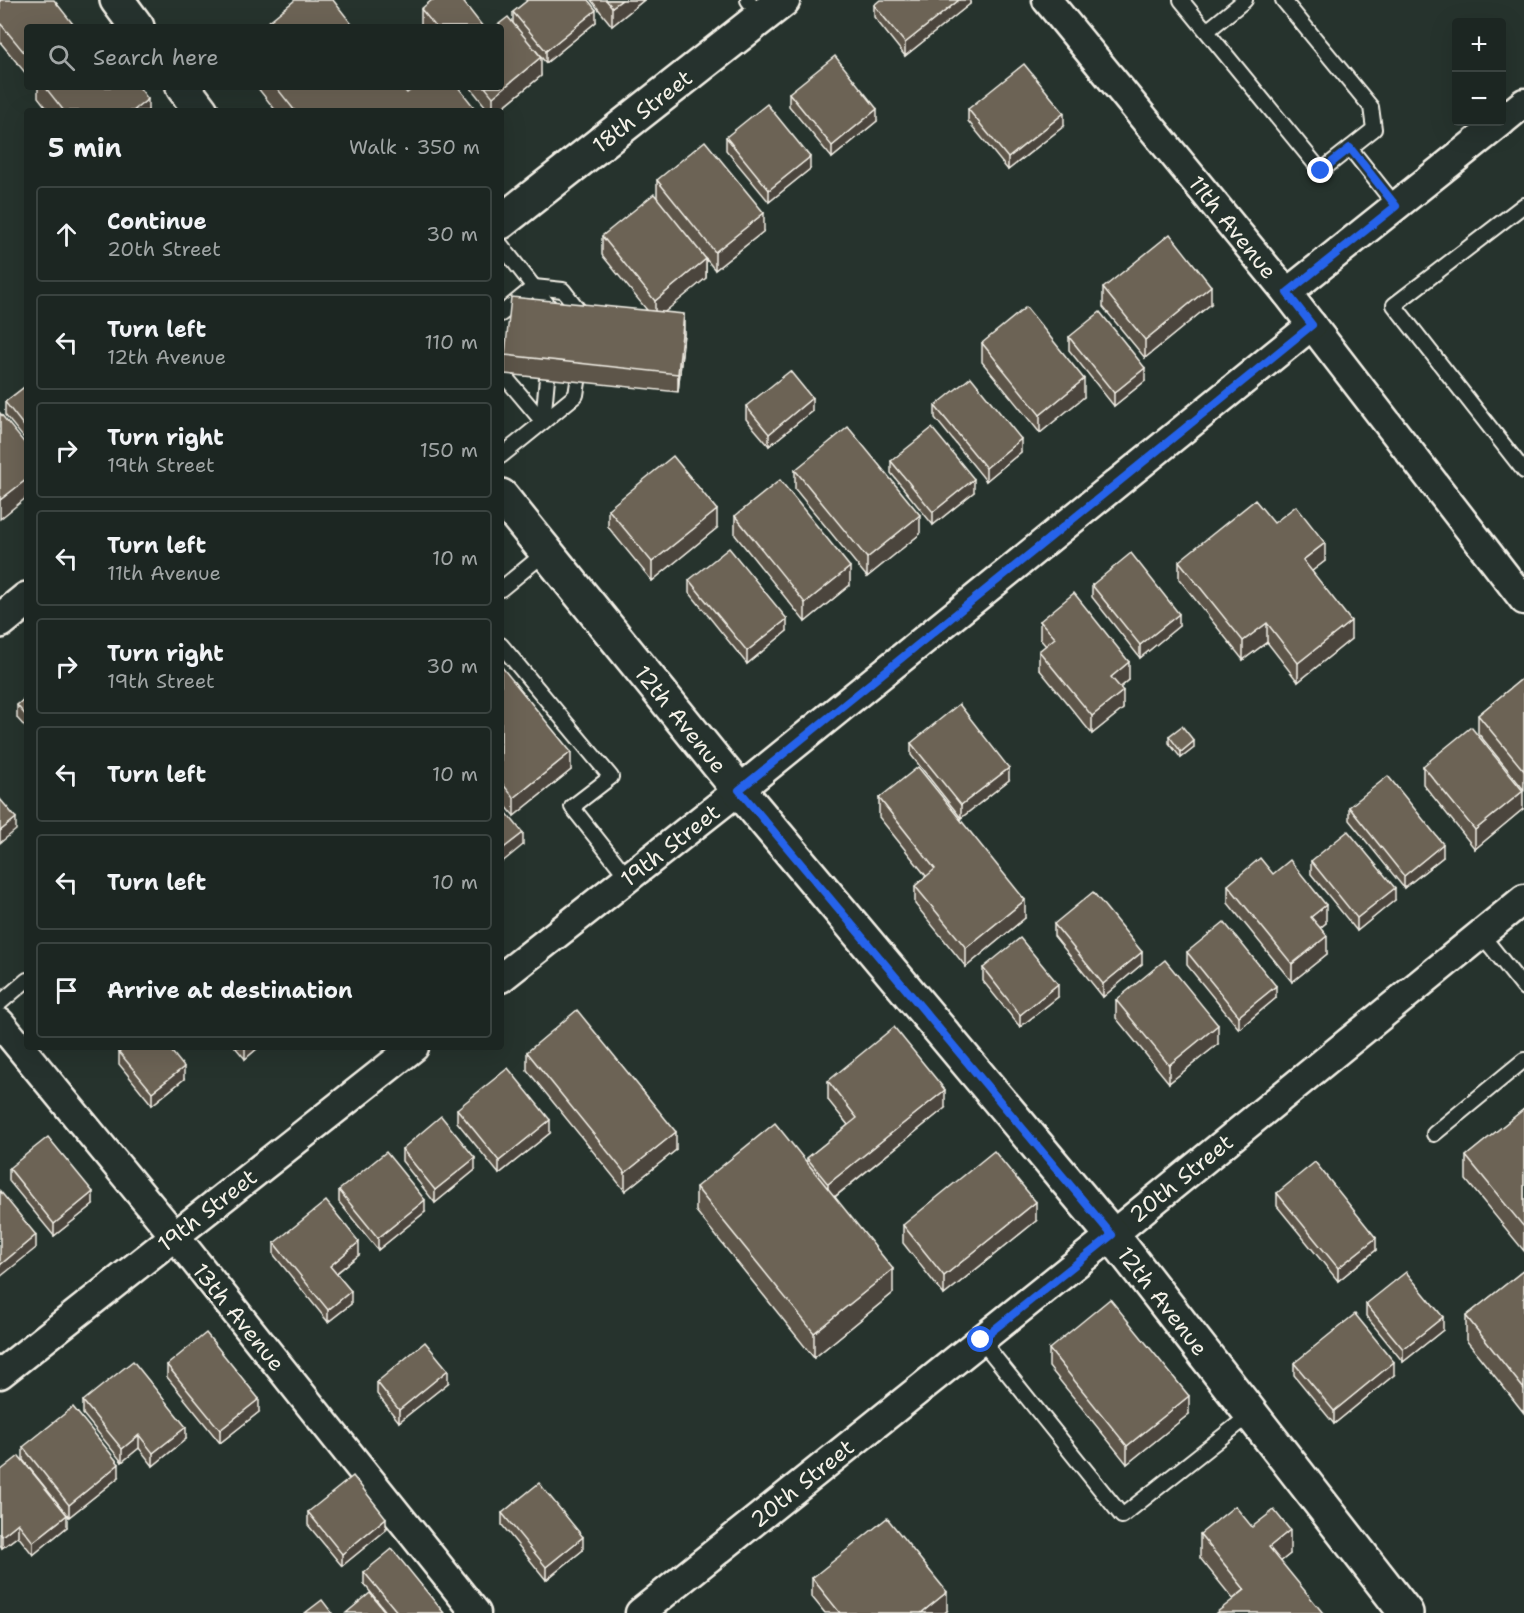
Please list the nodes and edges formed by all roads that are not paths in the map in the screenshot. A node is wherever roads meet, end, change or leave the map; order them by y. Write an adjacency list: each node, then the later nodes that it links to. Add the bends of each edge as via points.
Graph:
1 (117, 0): 7 (street)
2 (1047, 0): 20 (street, 11th Avenue)
3 (1181, 0): 8 (lane)
4 (1245, 0): 8 (lane)
5 (1283, 0): 14 (lane, via 1371,106 1374,129)
6 (764, 6): 17 (street, 18th Street)
7 (135, 24)
8 (1207, 31): 14 (lane, via 1321,171)
9 (185, 90): 11 (street)
10 (1524, 103): 12 (street)
11 (199, 108)
12 (1506, 117)
13 (1495, 126): 16 (street)
14 (1350, 148): 16 (lane)
15 (1524, 205): 30 (lane, via 1394,304)
16 (1396, 206): 20 (street)
17 (504, 220)
18 (504, 249): 19 (lane)
19 (534, 287): 21 (lane); 22 (lane, via 551,309); 23 (lane, via 563,290 584,315)
20 (1287, 293): 24 (street, 11th Avenue)
21 (504, 312)
22 (551, 319)
23 (584, 322)
24 (1312, 325): 34 (street, 11th Avenue); 38 (street, 19th Street)
25 (504, 376): 28 (lane)
26 (547, 378): 28 (lane)
27 (578, 382): 28 (lane, via 576,395)
28 (543, 422): 29 (lane)
29 (504, 454)
30 (1524, 471)
31 (504, 500): 32 (street, 12th Avenue)
32 (546, 552): 33 (lane); 38 (street, 12th Avenue)
33 (504, 587)
34 (1524, 600)
35 (24, 601): 36 (street)
36 (0, 621)
37 (504, 649): 39 (lane, via 611,777 572,807)
38 (739, 790): 39 (street, 19th Street); 50 (street, 12th Avenue)
39 (628, 878): 42 (street, 19th Street)
40 (1524, 899): 41 (street, 20th Street)
41 (1481, 934): 44 (lane); 50 (street, 20th Street)
42 (504, 976)
43 (24, 983): 45 (lane)
44 (1524, 988)
45 (0, 1003)
46 (0, 1023): 51 (street, 13th Avenue)
47 (410, 1050): 51 (street, 19th Street)
48 (1524, 1060): 49 (lane)
49 (1434, 1134)
50 (1112, 1235): 52 (street, 20th Street); 54 (street, 12th Avenue)
51 (175, 1236): 53 (street, 19th Street); 55 (street, 13th Avenue)
52 (981, 1340): 54 (lane, via 1122,1516); 56 (street, 20th Street)
53 (0, 1374)
54 (1251, 1413): 57 (street, 12th Avenue)
55 (476, 1613)
56 (640, 1613)
57 (1406, 1613)

